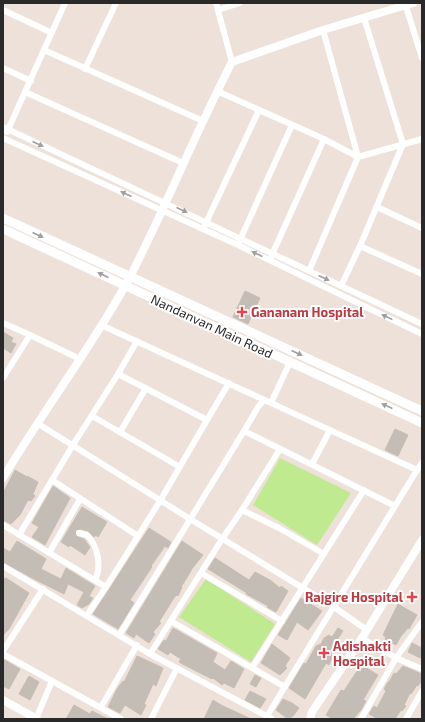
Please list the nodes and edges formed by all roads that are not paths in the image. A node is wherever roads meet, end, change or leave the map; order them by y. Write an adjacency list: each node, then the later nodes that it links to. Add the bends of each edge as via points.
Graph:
1 (65, 3): 10 (street)
2 (116, 3): 15 (street)
3 (216, 3): 7 (street)
4 (240, 3): 7 (street)
5 (408, 4): 8 (street); 12 (street)
6 (3, 10): 10 (street)
7 (218, 10): 13 (street)
8 (364, 18): 9 (street); 26 (street)
9 (323, 30): 13 (street); 27 (street)
10 (52, 33): 11 (street)
11 (44, 50): 15 (street); 16 (street)
12 (422, 58)
13 (232, 62): 17 (street)
14 (3, 68): 16 (street)
15 (86, 69): 20 (street)
16 (31, 80): 18 (street)
17 (217, 91): 19 (street); 20 (street)
18 (25, 92): 22 (street); 28 (street)
19 (259, 110): 21 (street); 32 (street)
20 (203, 121): 28 (street)
21 (292, 125): 24 (street); 36 (street)
22 (6, 129): 23 (street); 29 (street, one-way to 29)
23 (4, 139): 29 (street, one-way to 23)
24 (324, 139): 27 (street); 39 (street)
25 (422, 139): 26 (street)
26 (403, 144): 27 (street); 30 (street)
27 (358, 157): 41 (street)
28 (183, 163): 29 (street)
29 (164, 207): 32 (street, one-way to 32); 35 (street); 43 (street)
30 (377, 207): 34 (street); 38 (street)
31 (3, 218): 43 (main road, one-way to 43)
32 (206, 222): 35 (street); 36 (street)
33 (3, 228): 44 (main road, Nandanvan Main Road, one-way to 33)
34 (422, 228)
35 (202, 229): 37 (street)
36 (241, 238): 37 (street); 39 (street)
37 (238, 245): 40 (street, one-way to 37)
38 (360, 246): 42 (street); 45 (street)
39 (273, 254): 40 (street); 41 (street)
40 (270, 260): 49 (street, one-way to 40)
41 (308, 271): 45 (street, one-way to 45)
42 (422, 274)
43 (130, 277): 44 (street); 60 (main road, one-way to 60)
44 (126, 286): 48 (street); 53 (main road, Nandanvan Main Road)
45 (341, 286): 47 (street)
46 (3, 323): 50 (street)
47 (422, 324)
48 (101, 325): 51 (street); 52 (street)
49 (422, 334)
50 (30, 335): 52 (street); 55 (street)
51 (137, 341): 54 (street); 56 (street)
52 (80, 359): 63 (street)
53 (290, 362): 59 (street); 64 (main road, Nandanvan Main Road, one-way to 53)
54 (118, 374): 57 (street); 61 (street)
55 (3, 378)
56 (229, 384): 58 (street); 62 (street)
57 (146, 388): 62 (street); 67 (street)
58 (264, 400): 59 (street); 66 (street)
59 (271, 403): 65 (street)
60 (422, 411)
61 (92, 416): 67 (street); 68 (street)
62 (207, 420): 72 (street)
63 (37, 423): 68 (street); 74 (street)
64 (422, 423)
65 (330, 430): 71 (street); 73 (street)
66 (244, 431): 69 (street); 81 (street)
67 (120, 432): 72 (street)
68 (73, 445): 75 (street); 78 (street)
69 (280, 449): 71 (street); 80 (street)
70 (422, 463): 73 (street)
71 (312, 464): 76 (street)
72 (180, 467): 78 (street)
73 (417, 470): 79 (street)
74 (3, 478)
75 (52, 480): 77 (street); 84 (street)
76 (364, 490): 79 (street); 89 (street)
77 (80, 499): 85 (street); 88 (street)
78 (160, 500): 81 (street); 85 (street)
79 (395, 506): 96 (street)
80 (242, 510): 86 (street); 89 (street)
81 (190, 519): 86 (street); 102 (street)
82 (3, 526): 84 (street)
83 (80, 533): 92 (street, via 87,535 95,548 99,569)
84 (19, 535): 88 (street)
85 (138, 536): 93 (street)
86 (222, 539): 91 (street); 94 (street)
87 (422, 540): 101 (street)
88 (49, 553): 92 (street)
89 (324, 554): 94 (street)
90 (3, 567): 95 (street)
91 (201, 573): 98 (street); 99 (street)
92 (95, 580): 93 (street)
93 (106, 587): 97 (street)
94 (303, 588): 96 (street); 99 (street)
95 (43, 589): 97 (street); 105 (street)
96 (334, 607): 101 (street); 113 (street)
97 (87, 615): 102 (street)
98 (171, 621): 107 (street); 110 (street)
99 (282, 621): 110 (street)
100 (422, 622): 108 (street)
101 (367, 630): 103 (street)
102 (120, 634): 104 (street)
103 (362, 638): 108 (street); 121 (street, via 312,712)
104 (137, 645): 107 (street); 116 (street)
105 (3, 650)
106 (3, 654): 112 (street)
107 (150, 654): 109 (street)
108 (396, 658): 111 (street); 122 (street)
109 (177, 668): 117 (street); 120 (street)
110 (252, 668): 113 (street)
111 (422, 669)
112 (52, 681): 116 (street); 118 (street)
113 (285, 687): 117 (street)
114 (422, 691): 123 (street)
115 (3, 700): 118 (street)
116 (100, 707): 119 (street)
117 (270, 718)
118 (36, 719)
119 (121, 719)
120 (151, 719)
121 (310, 719)
122 (361, 719)
123 (406, 719)

